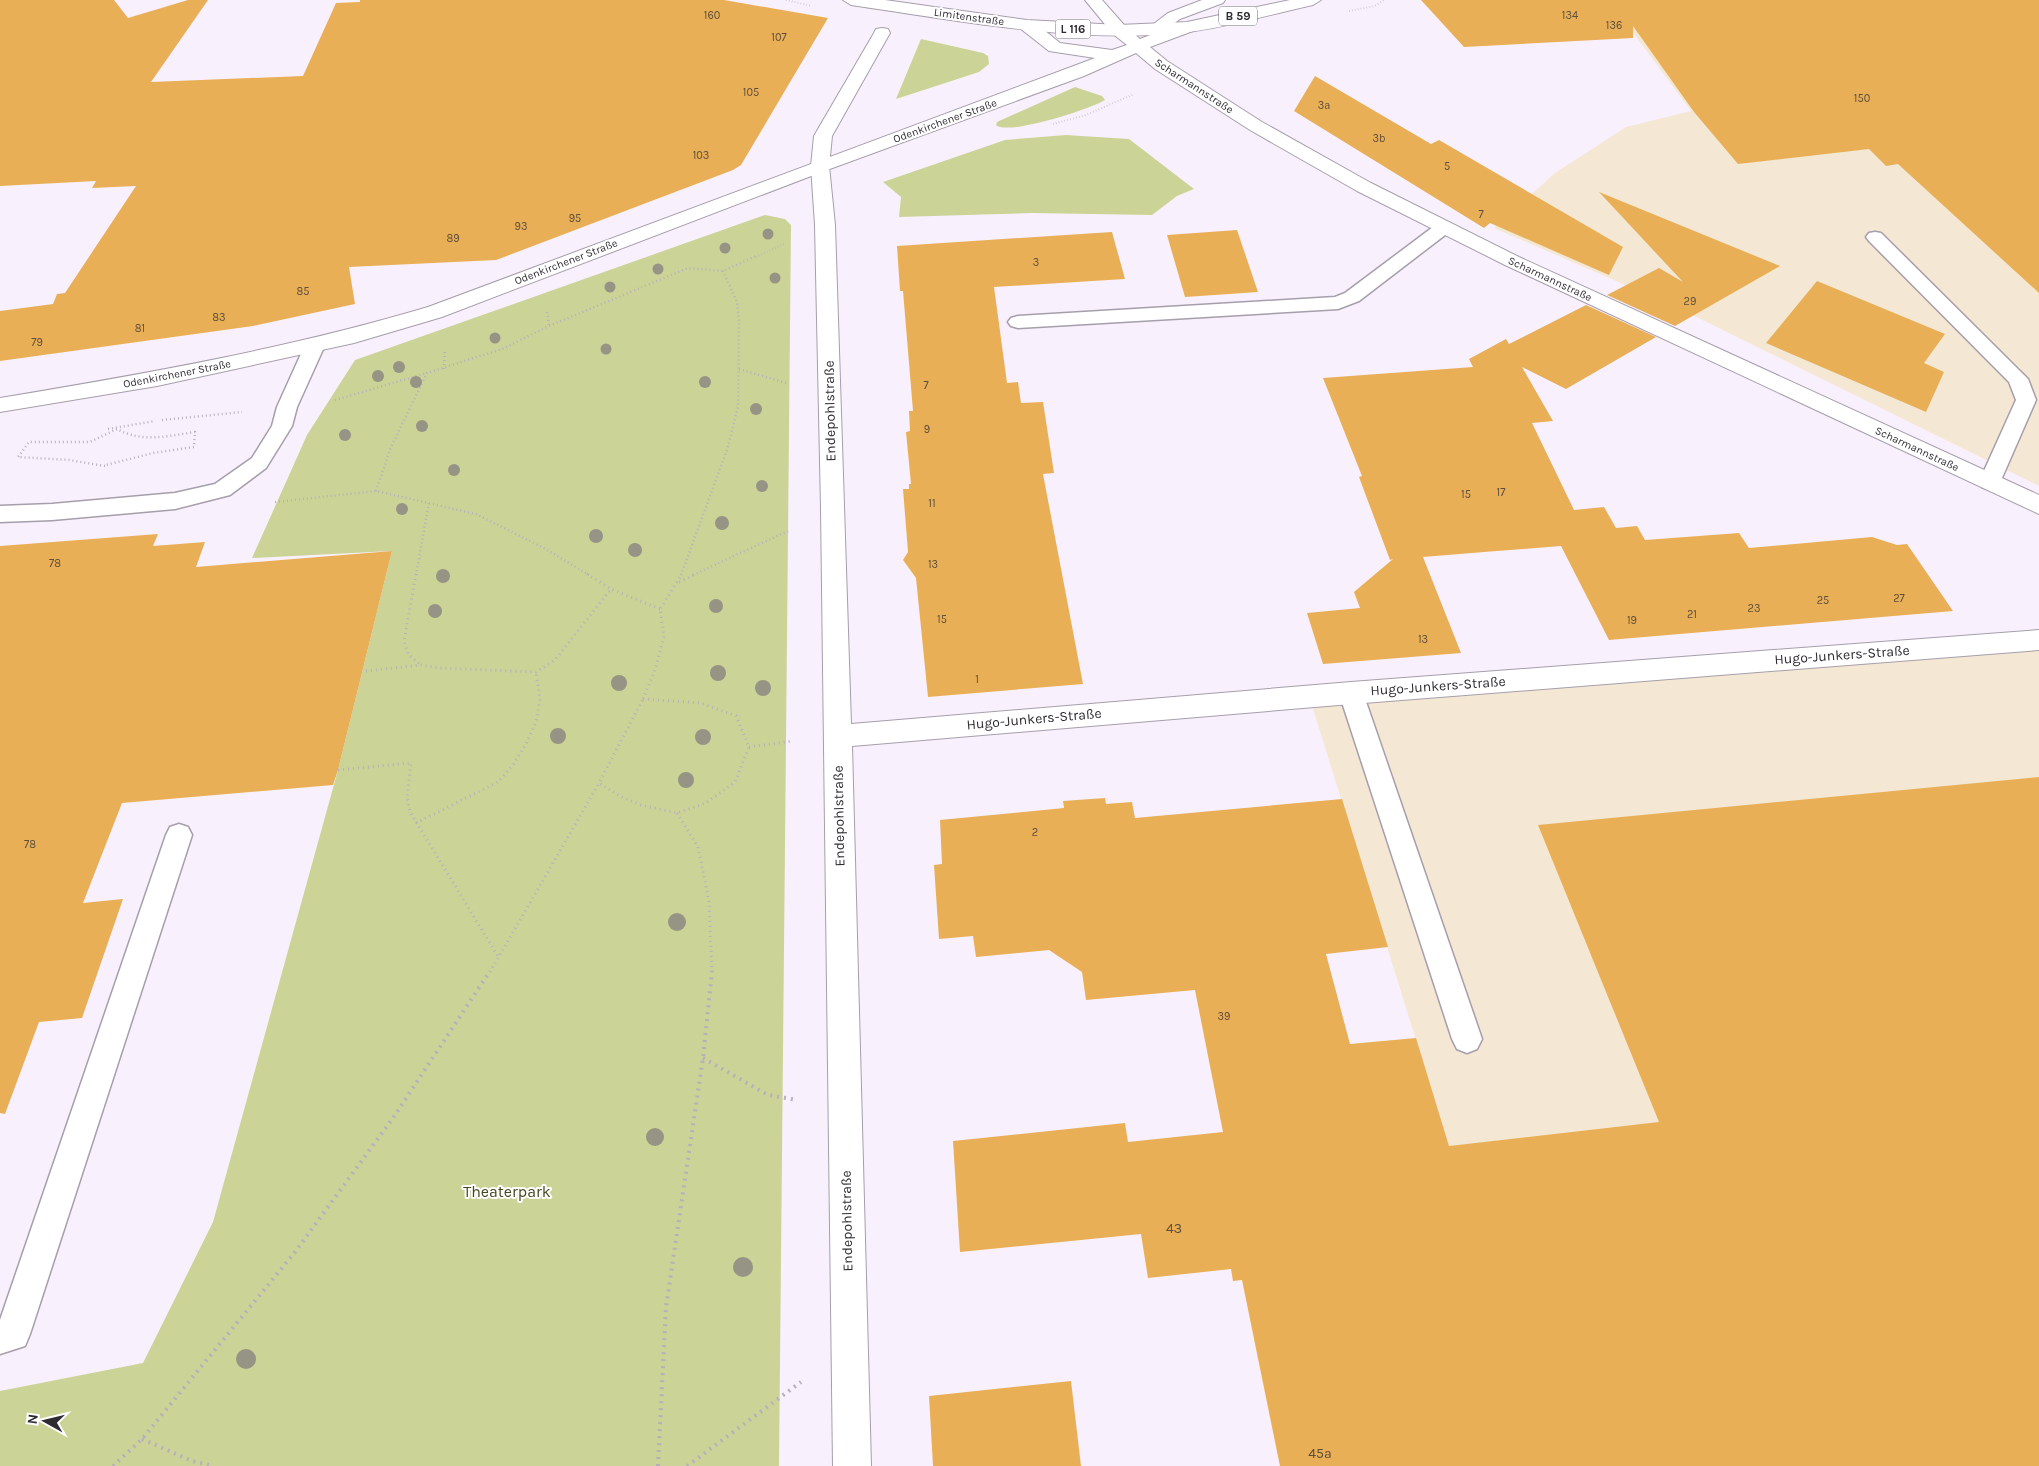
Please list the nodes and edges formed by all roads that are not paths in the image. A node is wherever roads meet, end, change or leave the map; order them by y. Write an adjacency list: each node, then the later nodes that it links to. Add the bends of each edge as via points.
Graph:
1 (851, 0): 5 (main road, Limitenstraße / L 116)
2 (1093, 0): 7 (main road, Scharmannstraße / L 116)
3 (1217, 0): 8 (main road, Odenkirchener Straße / B 59, via 1174,16)
4 (1313, 0): 6 (main road, Odenkirchener Straße / B 59)
5 (1027, 25): 7 (main road, Limitenstraße / L 116); 11 (main road, Limitenstraße / L 116, via 1055,46)
6 (1187, 27): 8 (main road, Odenkirchener Straße / B 59); 10 (main road, Odenkirchener Straße / B 59)
7 (1119, 30): 8 (main road, Odenkirchener Straße / B 59); 10 (main road, Scharmannstraße / L 116); 11 (main road)
8 (1153, 30): 10 (main road, Odenkirchener Straße / B 59)
9 (882, 33): 13 (main road, Endepohlstraße, via 823,136)
10 (1136, 45): 11 (main road, Odenkirchener Straße / B 59); 12 (main road, Scharmannstraße / L 116)
11 (1113, 56): 12 (main road, Limitenstraße / L 116); 13 (main road, Odenkirchener Straße / B 59, via 1078,72)
12 (1160, 65): 14 (main road, Scharmannstraße / L 116, via 1256,126)
13 (820, 166): 17 (main road, Odenkirchener Straße / B 59, via 435,312); 24 (main road, Endepohlstraße, via 825,225)
14 (1444, 228): 16 (lane, via 1352,297 1338,303); 19 (main road, Scharmannstraße / L 116)
15 (1875, 237): 19 (lane, via 2018,379 2026,400)
16 (1018, 322)
17 (315, 344): 18 (main road, Odenkirchener Straße / B 59, via 156,379); 21 (lane, via 282,426 259,463 222,490 175,501)
18 (0, 405)
19 (1990, 482): 20 (main road, Scharmannstraße / L 116)
20 (2039, 505)
21 (0, 514)
22 (2039, 640): 23 (main road, Hugo-Junkers-Straße)
23 (1351, 693): 24 (main road, Hugo-Junkers-Straße); 26 (lane)
24 (837, 736): 28 (main road, Endepohlstraße)
25 (179, 835): 27 (lane, via 13,1334)
26 (1467, 1039)
27 (0, 1337)
28 (852, 1466)

